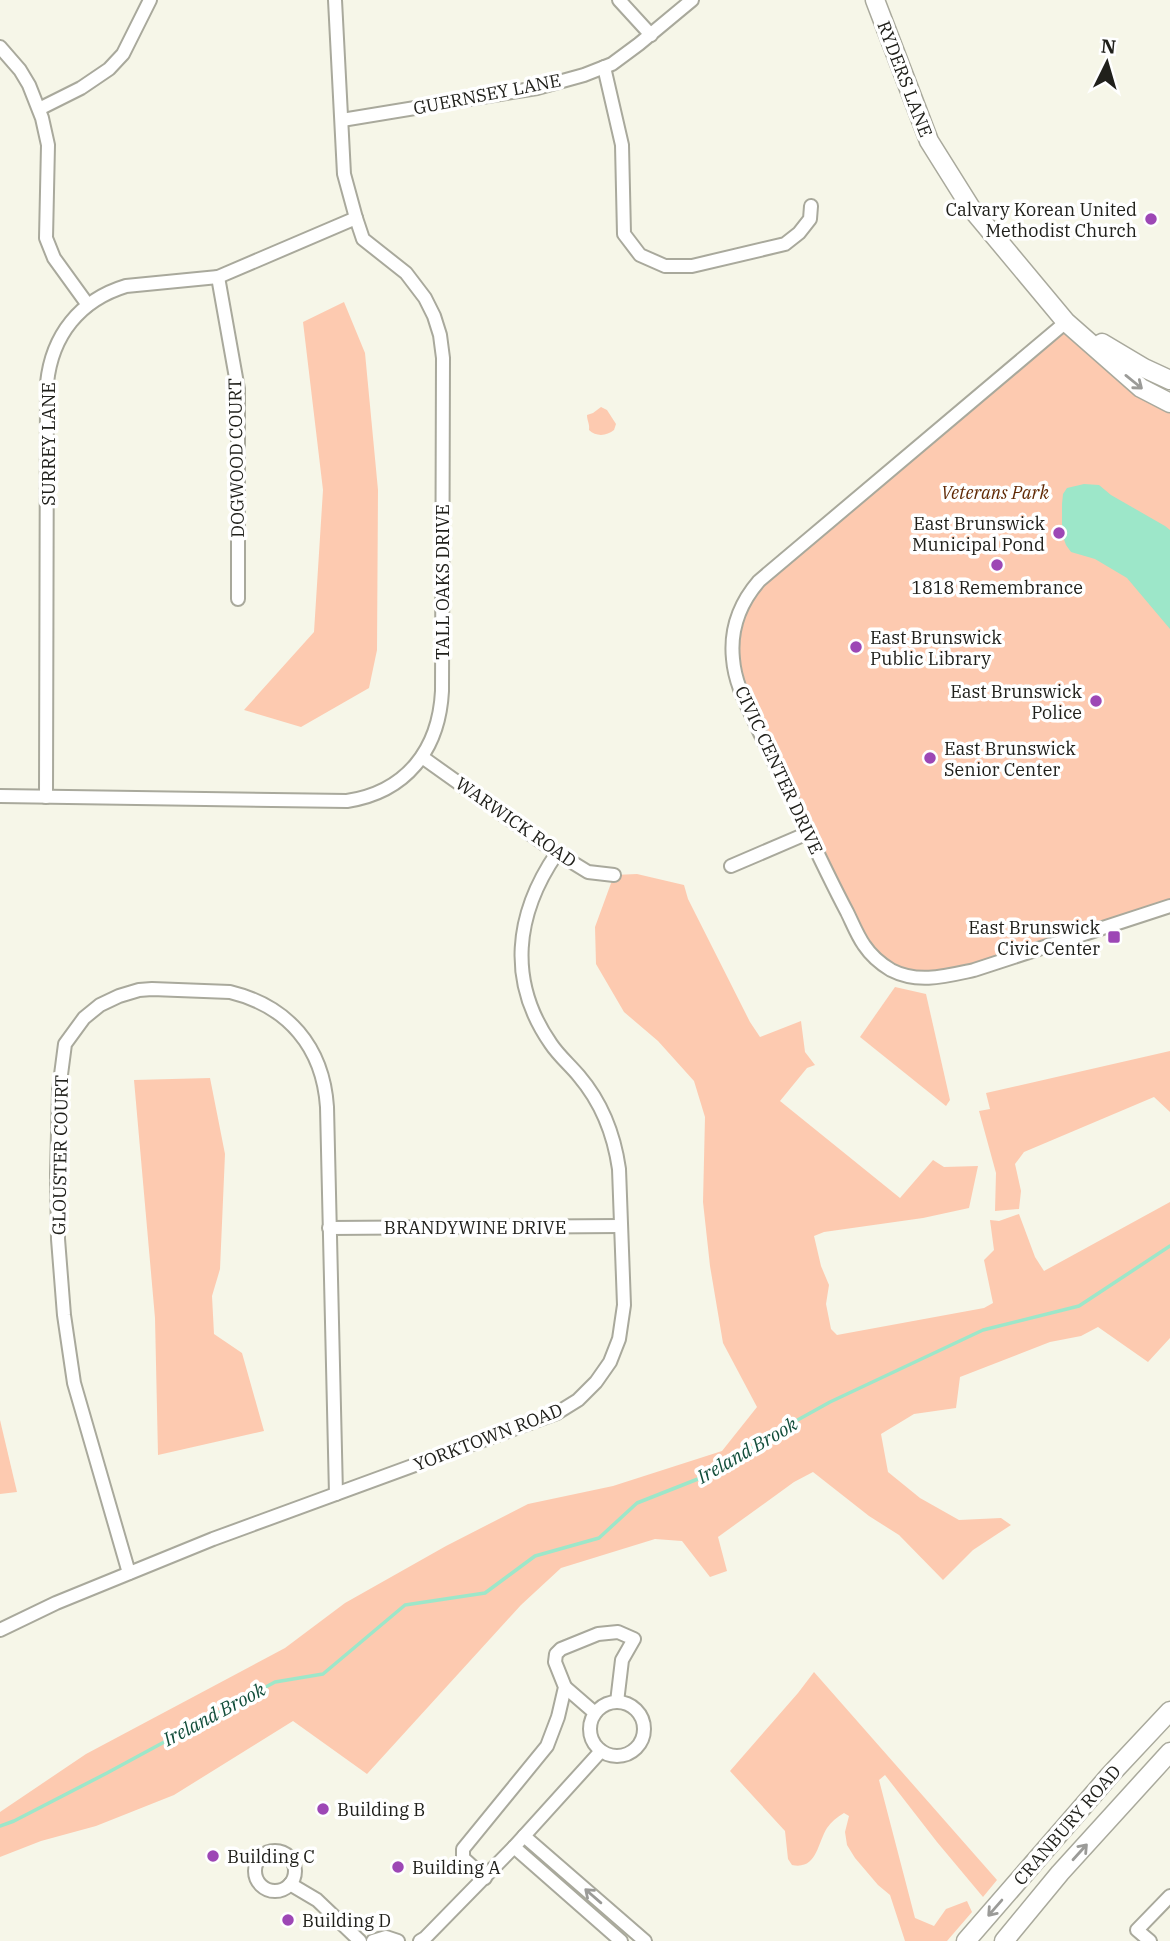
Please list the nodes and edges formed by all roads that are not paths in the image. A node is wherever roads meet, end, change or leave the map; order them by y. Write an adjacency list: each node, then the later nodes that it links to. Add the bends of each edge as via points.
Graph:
1 (150, 0): 9 (street, via 123,54 109,69)
2 (335, 0): 10 (street, TALL OAKS DRIVE)
3 (619, 0): 6 (street)
4 (692, 0): 6 (street, GUERNSEY LANE)
5 (875, 0): 15 (main road, RYDERS LANE, via 929,141 971,208)
6 (651, 35): 8 (street, GUERNSEY LANE)
7 (0, 47): 9 (street, via 20,70)
8 (604, 67): 10 (street, GUERNSEY LANE, via 537,88); 11 (street, via 622,145 624,234 640,255 665,266 692,266 785,244 810,219)
9 (39, 109): 14 (street, via 48,145 46,238 54,258)
10 (342, 120): 12 (street, TALL OAKS DRIVE, via 344,174)
11 (811, 206)
12 (356, 218): 13 (street, SURREY LANE); 19 (street, TALL OAKS DRIVE, via 363,239 406,274 425,298 440,335 443,358 441,707)
13 (218, 277): 14 (street, SURREY LANE, via 126,286); 18 (street, DOGWOOD COURT, via 238,389)
14 (88, 305): 21 (street, SURREY LANE, via 58,340 47,383)
15 (1066, 322): 16 (main road, RYDERS LANE); 17 (main road, RYDERS LANE, one-way to 17, via 1141,388); 22 (street, CIVIC CENTER DRIVE, via 769,571 741,608 733,639 737,682)
16 (1170, 380)
17 (1170, 402)
18 (238, 599)
19 (422, 757): 21 (street, TALL OAKS DRIVE, via 388,788 347,801); 23 (street, WARWICK ROAD)
20 (0, 796): 21 (street, TALL OAKS DRIVE)
21 (46, 797)
22 (808, 833): 24 (street); 26 (street, CIVIC CENTER DRIVE, via 864,945 890,969 908,977 943,977 974,970)
23 (557, 853): 25 (street, WARWICK ROAD, via 587,872); 27 (street, YORKTOWN ROAD, via 535,888 525,920 525,986 543,1033 589,1088 606,1118 619,1169)
24 (731, 866)
25 (614, 875)
26 (1170, 906)
27 (621, 1226): 28 (street, BRANDYWINE DRIVE); 29 (street, YORKTOWN ROAD, via 622,1326 610,1362 588,1392 546,1418)
28 (329, 1228): 29 (street, GLOUSTER COURT); 30 (street, GLOUSTER COURT, via 324,1082 310,1048 286,1019 265,1004 230,992 152,989 109,1000 77,1026 65,1044 59,1090 58,1226 64,1315 74,1383)
29 (336, 1494): 30 (street, YORKTOWN ROAD)
30 (129, 1573): 31 (street, YORKTOWN ROAD)
31 (0, 1630)
32 (565, 1687): 33 (street, via 556,1654 598,1634 618,1632 634,1639 622,1660); 35 (street); 40 (street, via 547,1746 463,1849 463,1858)
33 (617, 1702): 35 (street); 36 (street, via 641,1715 642,1742 619,1756)
34 (1170, 1711): 49 (main road, CRANBURY ROAD, one-way to 49)
35 (595, 1713): 36 (street, via 591,1737)
36 (601, 1751): 38 (street)
37 (1170, 1752): 50 (main road, CRANBURY ROAD, one-way to 37)
38 (524, 1836): 39 (street); 48 (street, one-way to 38)
39 (514, 1847): 40 (street); 47 (street)
40 (485, 1878): 46 (street)
41 (290, 1884): 43 (street, via 317,1900)
42 (1170, 1896): 51 (street, via 1138,1930)
43 (360, 1941)
44 (373, 1941): 45 (street, via 386,1937)
45 (398, 1941)
46 (420, 1941)
47 (621, 1941)
48 (645, 1941)
49 (966, 1941)
50 (1004, 1941)
51 (1150, 1941)

